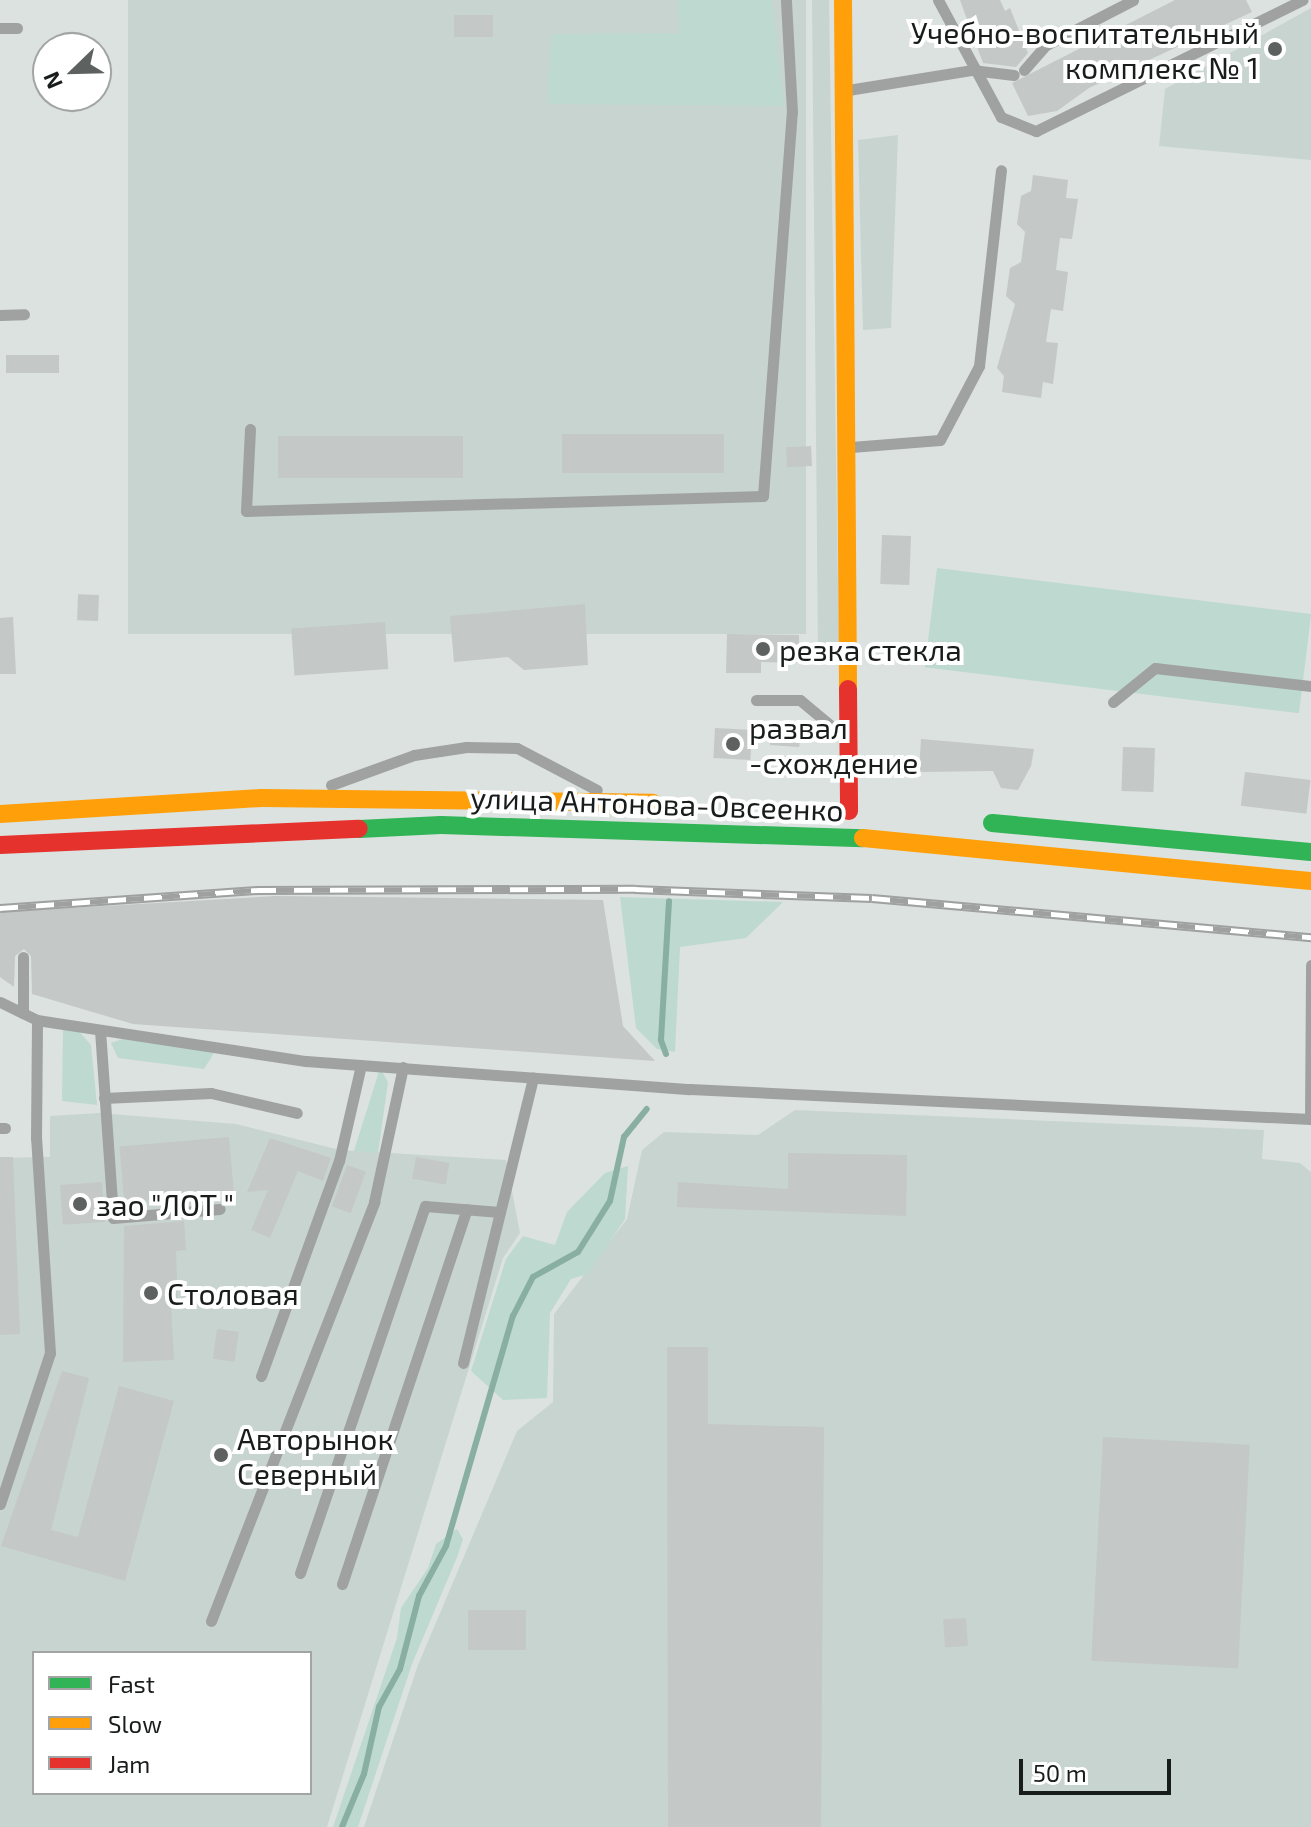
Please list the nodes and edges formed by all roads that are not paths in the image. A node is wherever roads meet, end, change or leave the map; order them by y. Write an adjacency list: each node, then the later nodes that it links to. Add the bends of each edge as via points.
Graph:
1 (786, 0): 13 (lane, via 792,112 763,496 246,511)
2 (843, 0): 9 (main road)
3 (938, 0): 8 (lane)
4 (1133, 0): 8 (lane, via 1046,45 1019,72)
5 (1302, 0): 8 (lane, via 1036,131 1001,117)
6 (0, 28): 7 (lane)
7 (17, 28)
8 (972, 70): 9 (lane)
9 (846, 91): 14 (main road)
10 (1001, 170): 14 (lane, via 979,366 940,440)
11 (24, 314): 12 (lane)
12 (0, 315)
13 (250, 429)
14 (851, 447): 18 (main road)
15 (1311, 686): 17 (lane, via 1155,668)
16 (756, 700): 18 (lane, via 800,700)
17 (1113, 702)
18 (849, 740): 22 (main road)
19 (305, 798): 20 (main road, улица Антонова-Овсеенко); 20 (lane, via 356,772 466,747 517,748); 23 (main road, улица Антонова-Овсеенко)
20 (616, 802): 21 (main road, улица Антонова-Овсеенко)
21 (678, 804)
22 (849, 811)
23 (6, 812)
24 (971, 821): 26 (main road)
25 (0, 845): 27 (main road, улица Антонова-Овсеенко, via 441,825 847,836)
26 (1311, 852)
27 (1311, 880): 28 (lane)
28 (1311, 898)
29 (23, 957): 32 (lane)
30 (1311, 965): 37 (lane, via 1310,1119)
31 (0, 1002): 32 (lane)
32 (23, 1013): 33 (lane)
33 (37, 1020): 34 (lane); 45 (lane, via 36,1138 50,1353)
34 (100, 1030): 35 (lane); 38 (lane)
35 (361, 1065): 36 (lane); 44 (lane, via 339,1161)
36 (403, 1067): 37 (lane); 48 (lane, via 374,1202)
37 (533, 1077): 42 (lane)
38 (104, 1098): 39 (lane, via 211,1093); 40 (lane, via 113,1218)
39 (297, 1113)
40 (220, 1209)
41 (467, 1209): 42 (lane); 46 (lane, via 425,1206); 47 (lane)
42 (500, 1212): 43 (lane)
43 (463, 1363)
44 (261, 1376)
45 (0, 1504)
46 (300, 1573)
47 (342, 1584)
48 (211, 1621)

